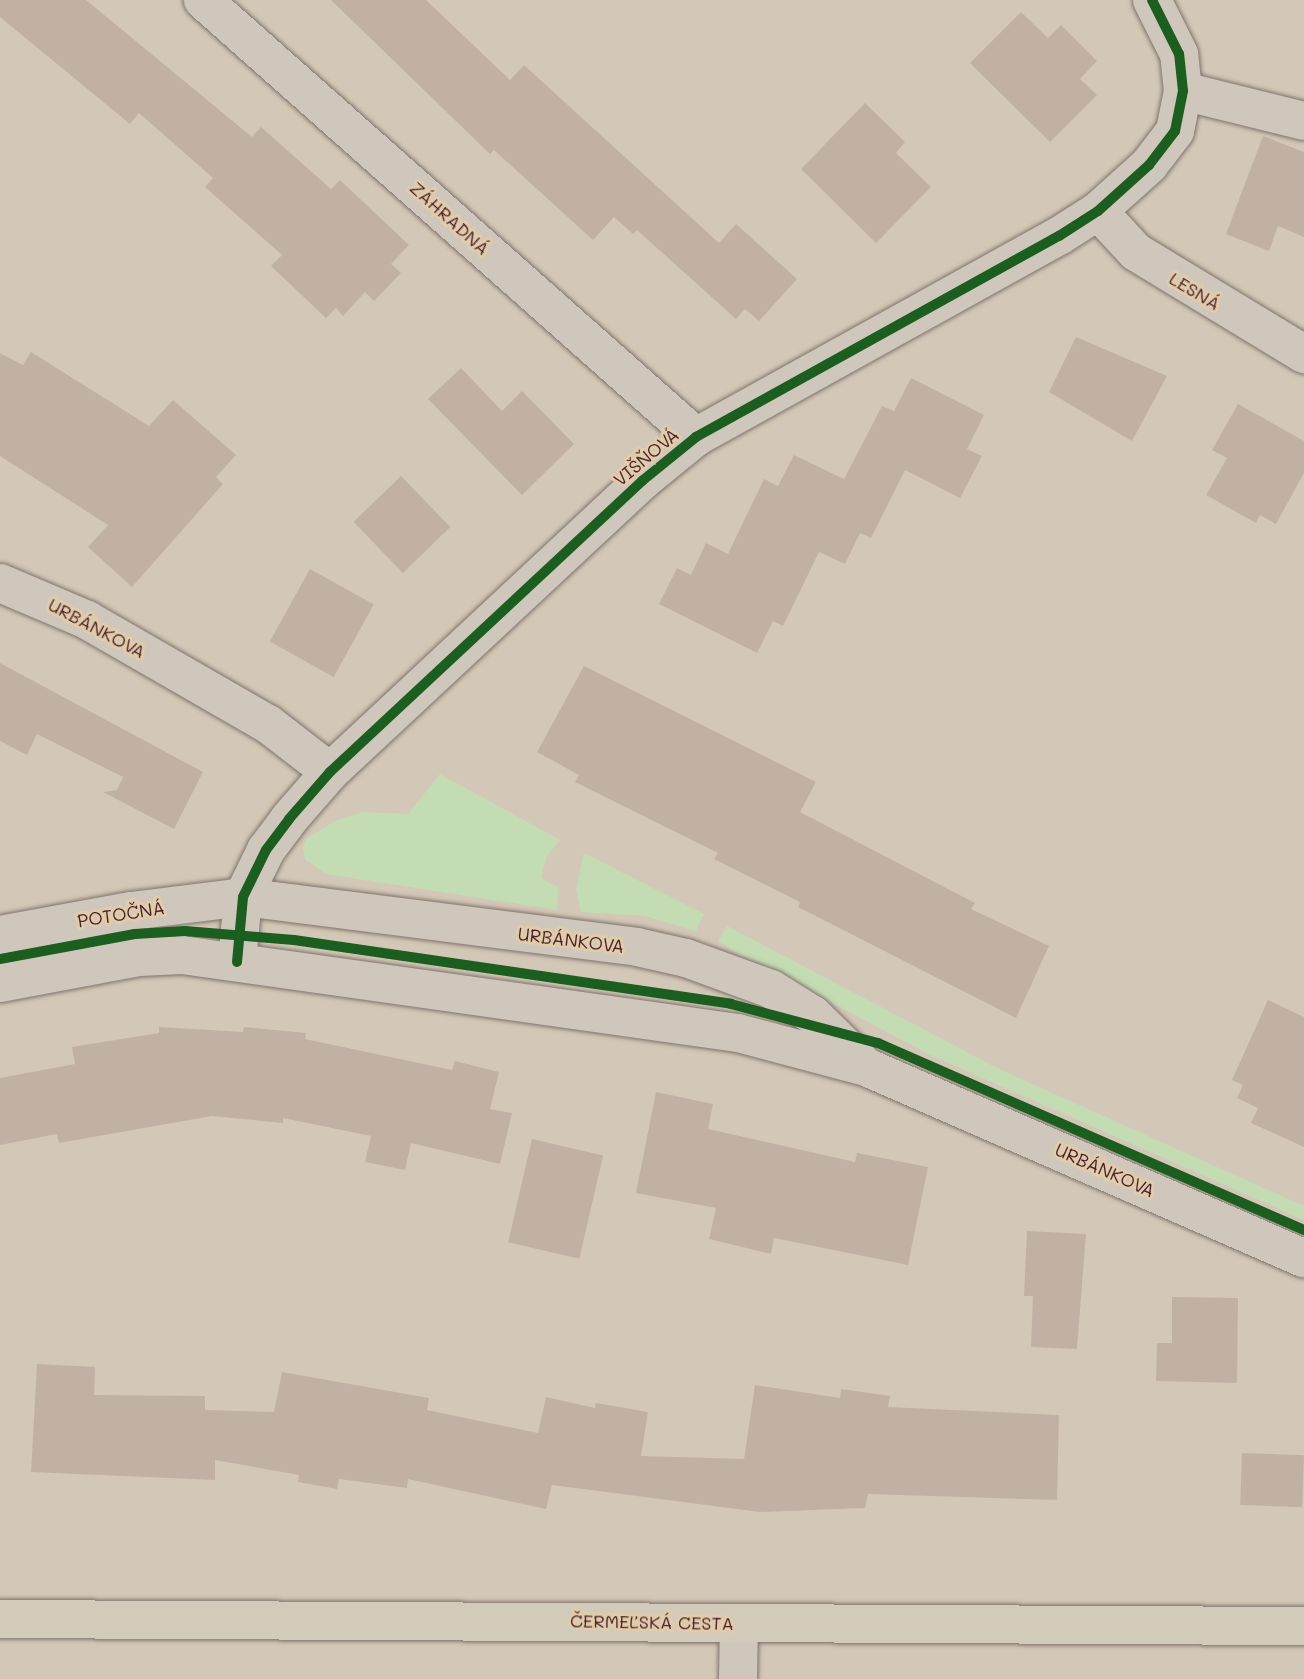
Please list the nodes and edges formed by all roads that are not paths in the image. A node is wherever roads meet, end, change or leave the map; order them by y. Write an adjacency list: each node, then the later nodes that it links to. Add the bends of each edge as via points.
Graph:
1 (203, 0): 7 (street, ZÁHRADNÁ)
2 (1152, 0): 3 (street, VIŠŇOVÁ, via 1179,54)
3 (1183, 91): 4 (street); 5 (street, VIŠŇOVÁ, via 1175,131 1149,165)
4 (1304, 121)
5 (1098, 211): 6 (street, LESNÁ, via 1155,266); 7 (street, VIŠŇOVÁ)
6 (1304, 354)
7 (696, 437): 9 (street, VIŠŇOVÁ, via 642,481)
8 (0, 583): 9 (street, URBÁNKOVA, via 99,627 268,724)
9 (330, 772): 10 (street, VIŠŇOVÁ, via 266,850)
10 (243, 897): 11 (street, POTOČNÁ); 12 (street, VIŠŇOVÁ); 14 (street, URBÁNKOVA, via 310,902 673,954 771,989 813,1015)
11 (0, 935)
12 (237, 962): 13 (street, via 158,955); 14 (street, URBÁNKOVA, via 738,1033)
13 (0, 983)
14 (866, 1066): 15 (street, URBÁNKOVA)
15 (1304, 1258)
16 (0, 1619): 17 (main road, ČERMEĽSKÁ CESTA)
17 (739, 1623): 18 (main road, ČERMEĽSKÁ CESTA); 19 (street)
18 (1304, 1626)
19 (738, 1679)

